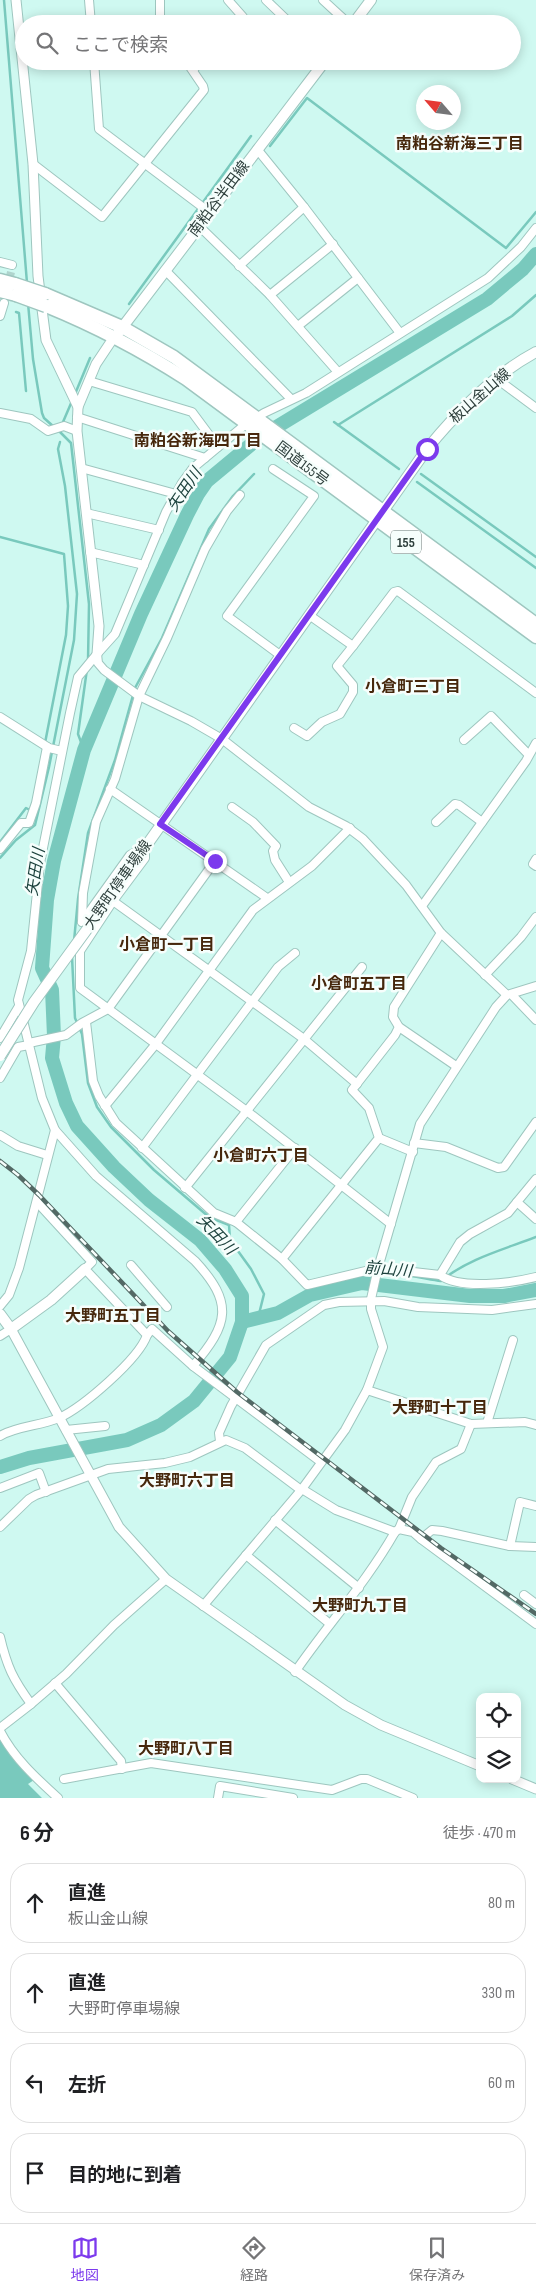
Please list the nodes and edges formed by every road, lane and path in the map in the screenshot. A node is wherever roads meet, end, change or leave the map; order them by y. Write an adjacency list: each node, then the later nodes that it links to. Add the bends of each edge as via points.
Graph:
1 (16, 0): 8 (street)
2 (90, 0): 9 (street)
3 (160, 0): 10 (street)
4 (228, 0): 11 (street)
5 (266, 0): 12 (street)
6 (323, 0): 13 (street)
7 (371, 0): 14 (main road)
8 (18, 15)
9 (91, 15)
10 (160, 15)
11 (241, 15)
12 (282, 15)
13 (339, 15)
14 (360, 15)
15 (24, 70): 21 (street)
16 (95, 70): 20 (street, via 99,129)
17 (192, 70): 20 (street, via 204,90)
18 (318, 70): 19 (main road, 南粕谷半田線)
19 (257, 149): 22 (street); 23 (main road, 南粕谷半田線)
20 (143, 163): 21 (street, via 102,217); 23 (street)
21 (34, 164): 44 (street, via 38,276 46,340)
22 (304, 206): 26 (street); 29 (street)
23 (209, 212): 24 (main road, 南粕谷半田線)
24 (198, 226): 29 (street); 30 (main road, 南粕谷半田線)
25 (536, 228): 38 (street, via 488,278)
26 (333, 244): 31 (street); 34 (street)
27 (0, 262): 28 (street)
28 (12, 265)
29 (239, 266): 34 (street)
30 (165, 270): 37 (main road, 南粕谷半田線); 43 (street)
31 (358, 278): 36 (street); 38 (street)
32 (0, 280): 33 (highway, 国道155号 / 155)
33 (16, 290): 35 (highway, 国道155号 / 155); 37 (highway, 国道155号 / 155, bridge)
34 (270, 294): 36 (street)
35 (1, 305)
36 (298, 326): 40 (street)
37 (118, 332): 42 (street, via 105,349); 48 (highway, 国道155号 / 155)
38 (400, 333): 40 (street)
39 (536, 352): 41 (main road, 板山金山線)
40 (337, 372): 43 (street)
41 (498, 379): 45 (street); 57 (main road, 板山金山線, via 452,419)
42 (89, 381): 44 (street); 50 (street, via 192,412)
43 (291, 399): 48 (street)
44 (78, 407): 47 (street)
45 (536, 408)
46 (0, 413): 49 (street, via 31,419 48,431 64,426)
47 (77, 417): 49 (street); 51 (street)
48 (255, 422): 50 (street); 57 (highway, 国道155号 / 155)
49 (76, 431): 52 (street)
50 (218, 447): 51 (street)
51 (205, 458): 54 (street, via 188,474)
52 (81, 468): 54 (street); 56 (street)
53 (273, 469): 66 (street, via 314,496 227,616)
54 (176, 494): 58 (street)
55 (240, 495): 68 (street, via 223,516 205,549 167,638)
56 (86, 513): 58 (street); 59 (street)
57 (381, 515): 61 (main road, 大野町停車場線); 62 (highway, 国道155号 / 155); 63 (highway, 国道155号 / 155)
58 (159, 530): 60 (street)
59 (90, 552): 60 (street); 65 (street, via 99,626)
60 (144, 565): 65 (street, via 115,634)
61 (309, 615): 64 (street); 66 (main road, 大野町停車場線)
62 (536, 624)
63 (536, 637)
64 (353, 646): 67 (street, via 398,591); 70 (street, via 337,666 353,685 353,692 340,714 322,722 307,736)
65 (97, 654): 68 (street, via 98,663 104,670); 75 (street, via 78,677)
66 (280, 655): 71 (main road, 大野町停車場線)
67 (536, 693)
68 (138, 694): 71 (street); 77 (street)
69 (0, 717): 74 (street)
70 (294, 728)
71 (222, 739): 81 (main road, 大野町停車場線); 82 (street, via 308,807)
72 (464, 740): 76 (street, via 491,716)
73 (536, 743): 76 (street)
74 (48, 747): 75 (street); 84 (street, via 29,822 22,823)
75 (60, 750): 102 (street, via 40,864 31,951)
76 (528, 754): 80 (street)
77 (110, 789): 81 (street); 83 (street, via 96,822 83,892 82,922 130,855)
78 (232, 807): 88 (street, via 253,822 276,846 273,851 275,860)
79 (436, 822): 80 (street, via 455,804)
80 (482, 822): 91 (street)
81 (160, 824): 83 (main road, 大野町停車場線); 86 (street)
82 (350, 828): 88 (street, via 324,856); 91 (street, via 380,856)
83 (145, 846): 90 (street, via 145,858); 111 (main road, 大野町停車場線, bridge, via 34,1002)
84 (0, 849)
85 (536, 859): 87 (street, via 533,864)
86 (215, 861): 89 (street); 94 (street)
87 (536, 866)
88 (289, 882): 89 (street)
89 (267, 898): 97 (street, via 253,910)
90 (114, 900): 94 (street); 103 (street, via 80,952 80,988)
91 (422, 906): 93 (street)
92 (536, 917): 98 (street)
93 (441, 933): 98 (street); 106 (street, via 394,1007 393,1017)
94 (161, 934): 97 (street); 103 (street)
95 (295, 953): 101 (street, via 278,967)
96 (362, 967): 108 (street)
97 (209, 970): 101 (street); 110 (street)
98 (486, 975): 100 (street)
99 (536, 986): 100 (street)
100 (509, 995): 104 (street); 112 (street, via 496,1007)
101 (252, 1003): 108 (street); 113 (street)
102 (19, 1006): 107 (street); 109 (street)
103 (108, 1009): 105 (street); 110 (street)
104 (536, 1020)
105 (86, 1022): 109 (street, via 59,1038); 116 (street, via 93,1081)
106 (398, 1027): 112 (street); 115 (street)
107 (0, 1038)
108 (304, 1039): 115 (street); 117 (street)
109 (31, 1043): 114 (street, via 18,1047); 119 (street, via 42,1098)
110 (155, 1045): 113 (street); 116 (street)
111 (0, 1056)
112 (456, 1066): 122 (street, via 426,1114)
113 (196, 1075): 117 (street); 123 (street)
114 (0, 1078)
115 (357, 1084): 121 (street, via 352,1090 369,1108)
116 (104, 1106): 123 (street, via 116,1123)
117 (248, 1112): 124 (street); 129 (street)
118 (536, 1122): 122 (street, via 504,1167 498,1168 446,1147)
119 (54, 1130): 126 (street); 150 (street, via 96,1176 206,1273 224,1310 213,1340)
120 (0, 1135): 126 (street, via 18,1146)
121 (379, 1138): 125 (street); 128 (street)
122 (414, 1143): 125 (street)
123 (142, 1148): 129 (street)
124 (295, 1148): 128 (street); 133 (street)
125 (413, 1152): 134 (street)
126 (47, 1155): 130 (street)
127 (536, 1179): 131 (street)
128 (342, 1186): 134 (street); 135 (street)
129 (185, 1188): 133 (street, via 214,1213)
130 (37, 1202): 137 (street, via 92,1262); 143 (street, via 20,1268 9,1295)
131 (517, 1202): 132 (street); 139 (street, via 508,1213 460,1242)
132 (536, 1219)
133 (236, 1222): 135 (street)
134 (391, 1224): 138 (street)
135 (282, 1260): 138 (street, via 307,1285)
136 (131, 1265): 144 (street)
137 (85, 1269): 146 (main road, via 51,1300); 147 (street)
138 (378, 1270): 139 (street); 141 (street)
139 (440, 1275): 140 (street, via 463,1283)
140 (536, 1277)
141 (371, 1300): 142 (street, via 418,1307 492,1310); 151 (street, via 383,1347); 152 (street, via 324,1305 271,1340)
142 (536, 1304)
143 (0, 1306)
144 (167, 1307)
145 (0, 1314): 146 (main road)
146 (11, 1329): 148 (street); 153 (street)
147 (147, 1335): 150 (street, via 152,1330); 153 (street, via 106,1384)
148 (0, 1336)
149 (513, 1340): 154 (street)
150 (193, 1366): 152 (street)
151 (367, 1390): 155 (street); 161 (street, via 345,1430)
152 (235, 1399): 160 (street, via 219,1433); 161 (street)
153 (58, 1418): 158 (street); 159 (street)
154 (487, 1423): 155 (street); 156 (street, via 526,1422)
155 (471, 1424): 169 (street, via 460,1449 436,1462 412,1497)
156 (536, 1425)
157 (104, 1426): 158 (street)
158 (67, 1432): 162 (street)
159 (0, 1436)
160 (220, 1441): 162 (street, via 182,1459); 164 (street, via 231,1441 245,1448)
161 (320, 1462): 164 (street)
162 (89, 1472): 165 (street); 174 (street, via 119,1527)
163 (0, 1488): 165 (street, via 38,1473)
164 (301, 1490): 167 (street); 169 (street, via 336,1510)
165 (46, 1492): 168 (street, via 29,1499)
166 (536, 1506): 171 (street, via 520,1502)
167 (275, 1520): 173 (street); 175 (street)
168 (0, 1527)
169 (397, 1530): 170 (street, via 413,1532); 175 (street)
170 (421, 1539): 171 (street, via 432,1530); 180 (street)
171 (510, 1546): 172 (street)
172 (536, 1547)
173 (246, 1554): 178 (street); 179 (street)
174 (166, 1580): 178 (street); 183 (street)
175 (359, 1588): 179 (street)
176 (524, 1595): 177 (street)
177 (536, 1604)
178 (203, 1606): 182 (street)
179 (330, 1624): 182 (street)
180 (536, 1624)
181 (0, 1637): 184 (street, via 3,1655 13,1678)
182 (295, 1672): 186 (street, via 381,1725)
183 (55, 1683): 184 (street); 187 (street, via 121,1761)
184 (31, 1704): 185 (street)
185 (0, 1730): 191 (street, via 8,1747 24,1767)
186 (476, 1764)
187 (122, 1769): 188 (street); 194 (street, via 156,1763 332,1790 366,1779)
188 (64, 1779)
189 (521, 1783): 190 (street)
190 (536, 1789)
191 (58, 1798)
192 (218, 1798): 193 (street, via 220,1786)
193 (293, 1798)
194 (412, 1798)

